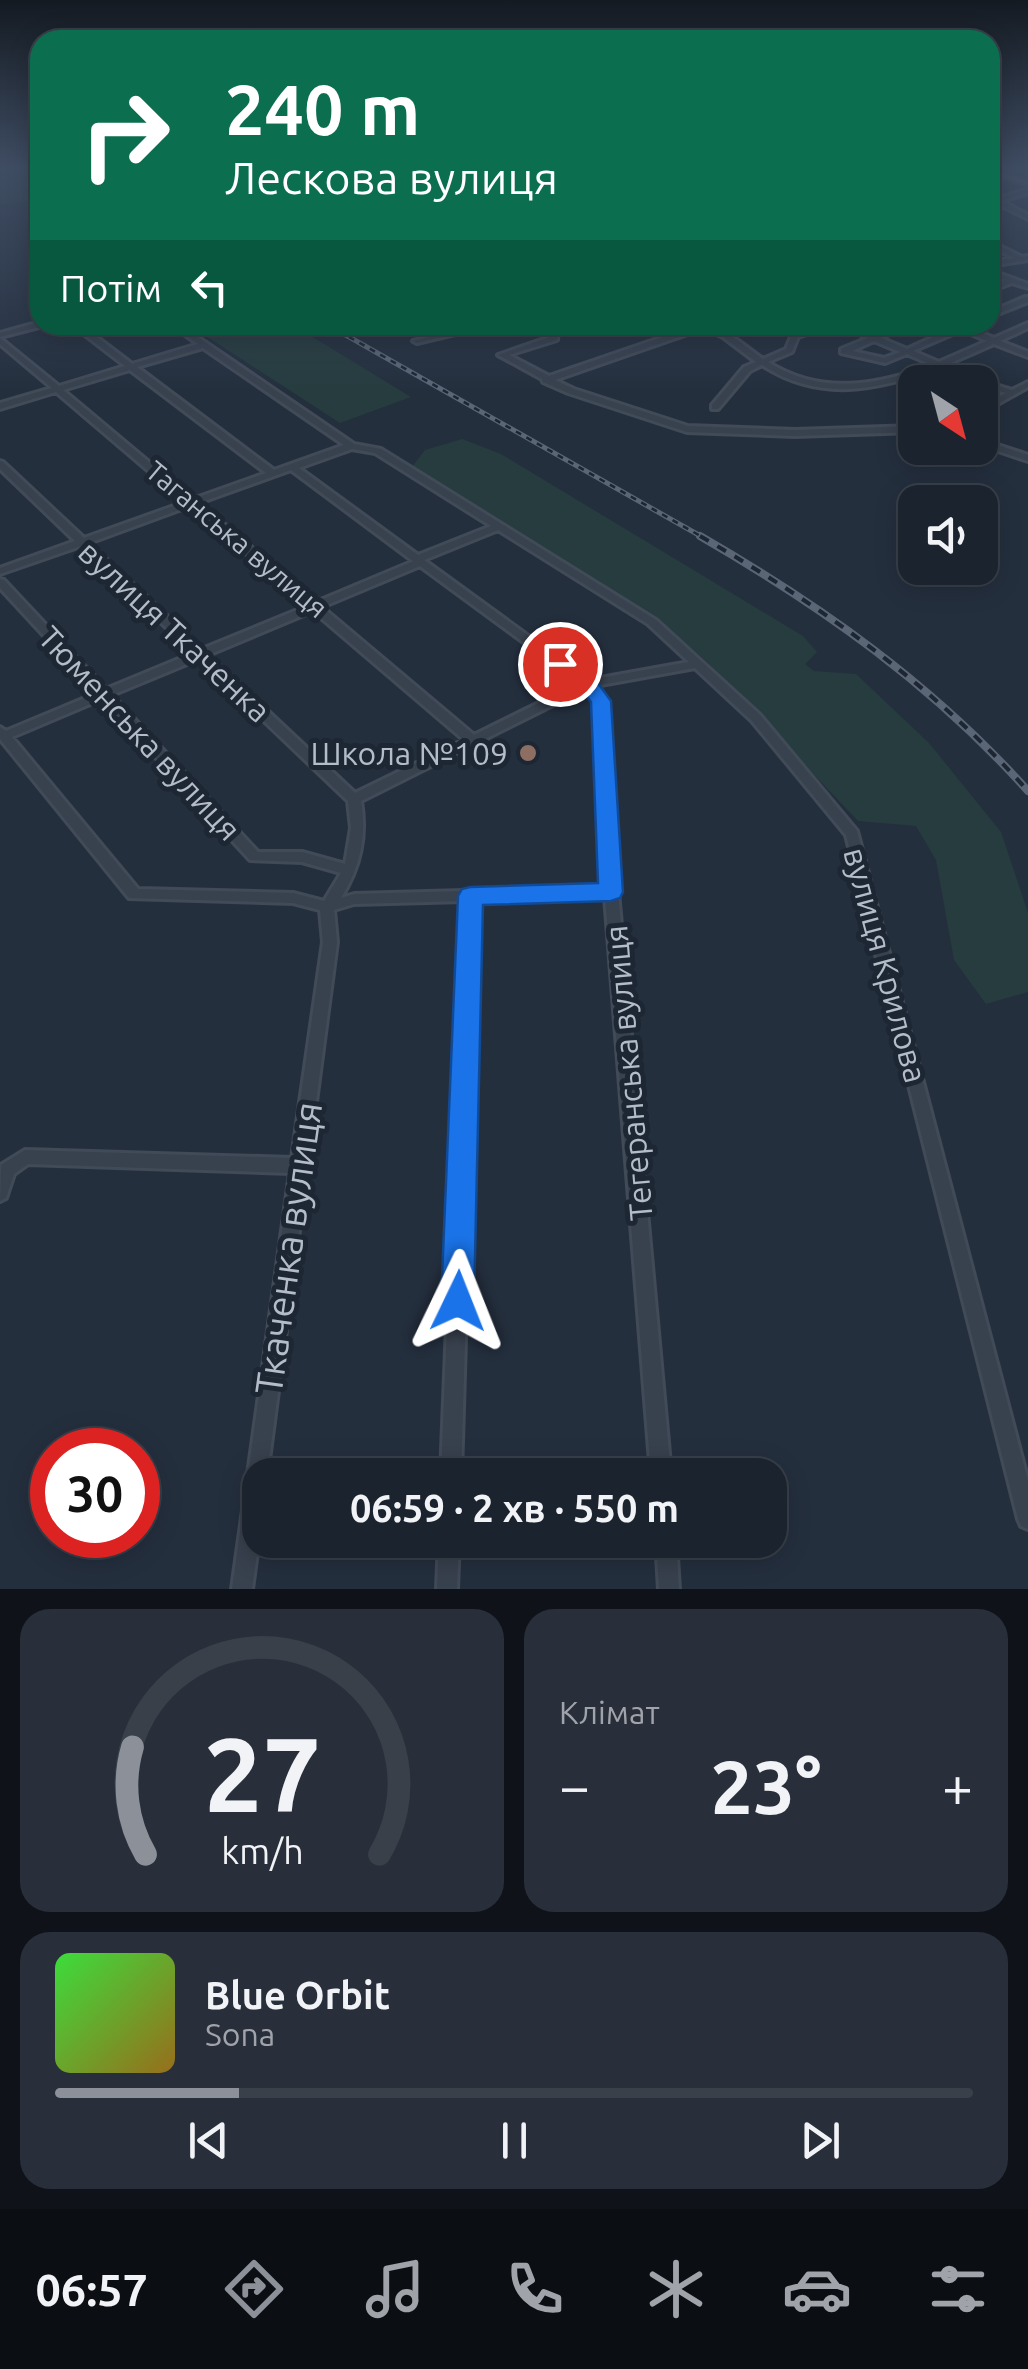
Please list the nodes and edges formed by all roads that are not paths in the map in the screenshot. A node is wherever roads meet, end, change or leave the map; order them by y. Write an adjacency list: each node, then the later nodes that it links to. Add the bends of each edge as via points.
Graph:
1 (1000, 248): 2 (street)
2 (1024, 259)
3 (1000, 276): 4 (street)
4 (1012, 280): 5 (street); 6 (street)
5 (1000, 285)
6 (1028, 286)
7 (1028, 299): 8 (street)
8 (1000, 312)
9 (1000, 319): 11 (street)
10 (30, 327): 23 (street)
11 (1026, 328): 25 (street)
12 (89, 335): 32 (street)
13 (188, 335): 27 (street, вулиця Крилова)
14 (440, 335): 26 (street)
15 (554, 335): 33 (street, via 502,355)
16 (676, 335): 33 (street)
17 (721, 335): 30 (street)
18 (801, 335): 30 (street, via 792,338 789,350)
19 (867, 335): 24 (street)
20 (881, 335): 24 (street)
21 (942, 335): 28 (street)
22 (982, 335): 25 (street)
23 (0, 337): 35 (street, Таганська вулиця)
24 (874, 338): 28 (street); 28 (street, via 844,351 879,362)
25 (994, 340): 29 (street); 31 (street)
26 (417, 341)
27 (203, 345): 32 (street); 41 (street, вулиця Крилова)
28 (906, 352): 31 (street)
29 (1028, 355)
30 (762, 361): 31 (street, via 784,375 833,388 903,378); 39 (street)
31 (937, 364): 36 (street)
32 (132, 367): 35 (street); 46 (street)
33 (546, 380): 40 (street, via 687,429)
34 (1028, 384): 36 (street)
35 (58, 390): 38 (street); 47 (street, Таганська вулиця)
36 (1012, 392): 37 (street)
37 (998, 403)
38 (0, 406)
39 (715, 407)
40 (898, 430)
41 (351, 446): 45 (street); 48 (street, вулиця Крилова, via 378,451)
42 (998, 448): 43 (street)
43 (1028, 458)
44 (0, 464): 49 (street, вулиця Ткаченка)
45 (292, 466): 46 (street); 50 (street)
46 (272, 473): 47 (street)
47 (192, 502): 49 (street); 53 (street, Таганська вулиця)
48 (500, 526): 50 (street); 55 (street, вулиця Крилова, via 652,622)
49 (80, 542): 51 (street); 54 (street, вулиця Ткаченка)
50 (419, 561): 53 (street); 56 (street)
51 (0, 570)
52 (0, 582): 57 (street, Тюменська вулиця)
53 (315, 605): 54 (street); 59 (street, Таганська вулиця)
54 (199, 655): 57 (street); 60 (street, вулиця Ткаченка)
55 (699, 664): 56 (street); 69 (street, вулиця Крилова, via 756,718 852,834)
56 (588, 684): 59 (street); 62 (street, Тегеранська вулиця, via 601,701)
57 (104, 695): 58 (street); 61 (street, Тюменська вулиця, via 255,857 302,857)
58 (2, 734): 64 (street, via 134,894 293,898)
59 (472, 740): 60 (street)
60 (354, 799): 61 (street, via 359,831)
61 (349, 870): 64 (street)
62 (611, 892): 63 (street); 68 (street, Тегеранська вулиця)
63 (470, 896): 64 (street, via 354,899); 67 (street)
64 (327, 907): 65 (street, Ткаченка вулиця, via 330,942)
65 (300, 1166): 66 (street, via 25,1156 7,1170); 72 (street, Ткаченка вулиця)
66 (0, 1193)
67 (452, 1458)
68 (660, 1458)
69 (1028, 1519)
70 (448, 1558): 73 (street)
71 (667, 1558): 74 (street)
72 (242, 1589)
73 (447, 1589)
74 (669, 1589)

